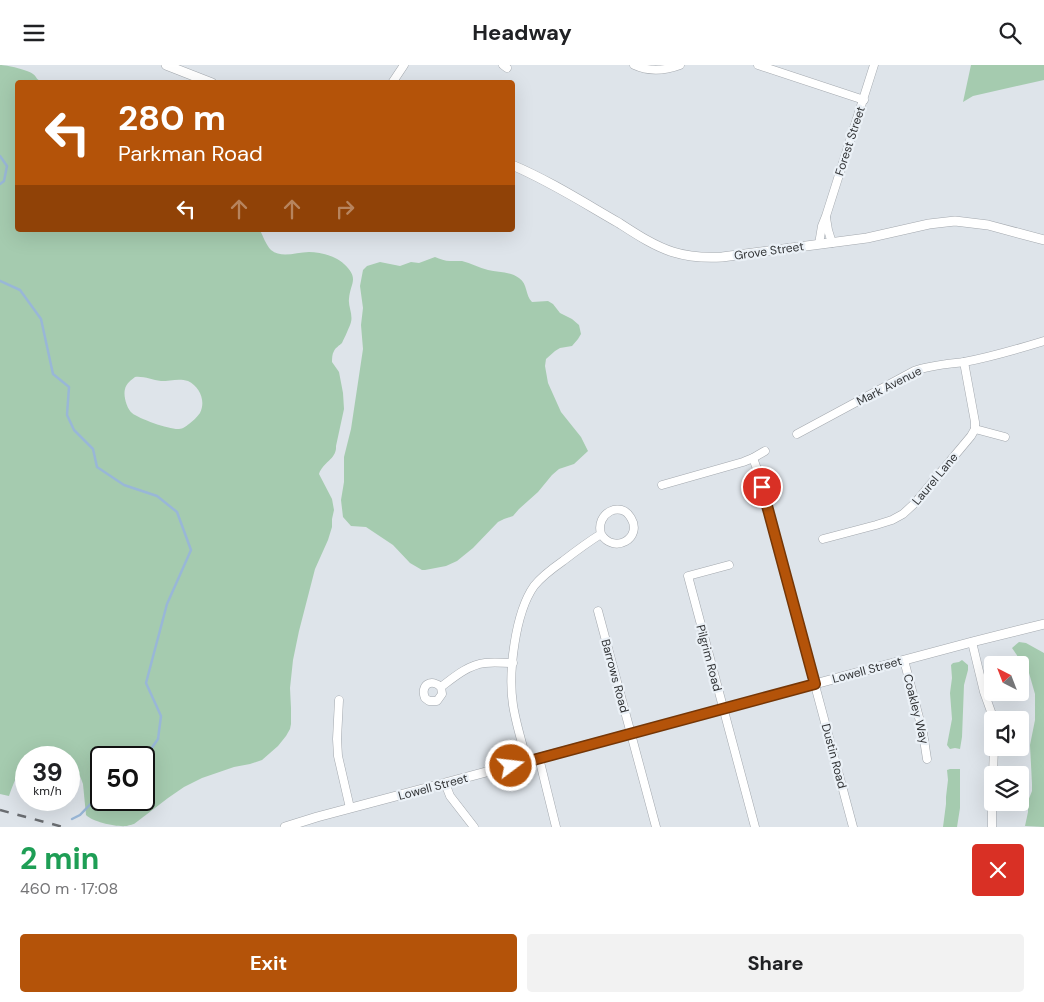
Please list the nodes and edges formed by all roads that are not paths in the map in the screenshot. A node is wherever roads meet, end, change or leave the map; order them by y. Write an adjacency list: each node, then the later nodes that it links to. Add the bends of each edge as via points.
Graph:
1 (404, 65): 8 (street)
2 (634, 65): 3 (street, via 653,70)
3 (680, 65)
4 (758, 65): 9 (street)
5 (874, 65): 9 (street, Forest Street)
6 (170, 66): 7 (main road)
7 (205, 80)
8 (394, 80)
9 (864, 100): 11 (street, Forest Street)
10 (515, 167): 14 (main road, Grove Street, via 674,253 716,258)
11 (826, 216): 13 (street); 14 (street, Forest Street)
12 (1044, 240): 13 (main road, Grove Street, via 988,225 955,221 929,223)
13 (832, 243): 14 (main road, Grove Street)
14 (819, 244)
15 (1044, 341): 16 (street, Mark Avenue)
16 (964, 362): 17 (street); 18 (street, Mark Avenue, via 914,371)
17 (975, 429): 19 (street); 24 (street, Laurel Lane, via 903,514 876,525)
18 (797, 434)
19 (1005, 437)
20 (765, 451): 21 (street)
21 (752, 459): 22 (street); 31 (street, Dustin Road)
22 (662, 485)
23 (601, 534): 23 (street, via 610,543 622,543 631,536 633,521 624,511 610,511 600,522); 30 (street, via 549,571 534,587 520,616)
24 (822, 539)
25 (730, 565): 34 (street, Pilgrim Road, via 688,576)
26 (598, 611): 36 (street, Barrows Road)
27 (1044, 624): 28 (main road, Lowell Street)
28 (972, 642): 29 (main road, Lowell Street); 35 (street)
29 (904, 660): 31 (main road, Lowell Street); 38 (street, Coakley Way)
30 (513, 663): 32 (street, via 476,665); 39 (street, via 513,704)
31 (815, 684): 34 (main road, Lowell Street); 48 (street, Dustin Road)
32 (441, 687)
33 (339, 699): 41 (street, via 338,756)
34 (723, 709): 36 (main road, Lowell Street); 47 (street, Pilgrim Road)
35 (991, 711)
36 (631, 733): 37 (main road, Lowell Street); 46 (street, Barrows Road)
37 (539, 758): 39 (main road, Lowell Street); 45 (street)
38 (927, 759)
39 (527, 761): 40 (main road, Lowell Street)
40 (445, 783): 41 (main road, Lowell Street); 44 (street, via 448,793)
41 (350, 808): 43 (main road, Lowell Street)
42 (992, 811): 49 (street)
43 (285, 827)
44 (474, 827)
45 (556, 827)
46 (656, 827)
47 (754, 827)
48 (853, 827)
49 (992, 827)

